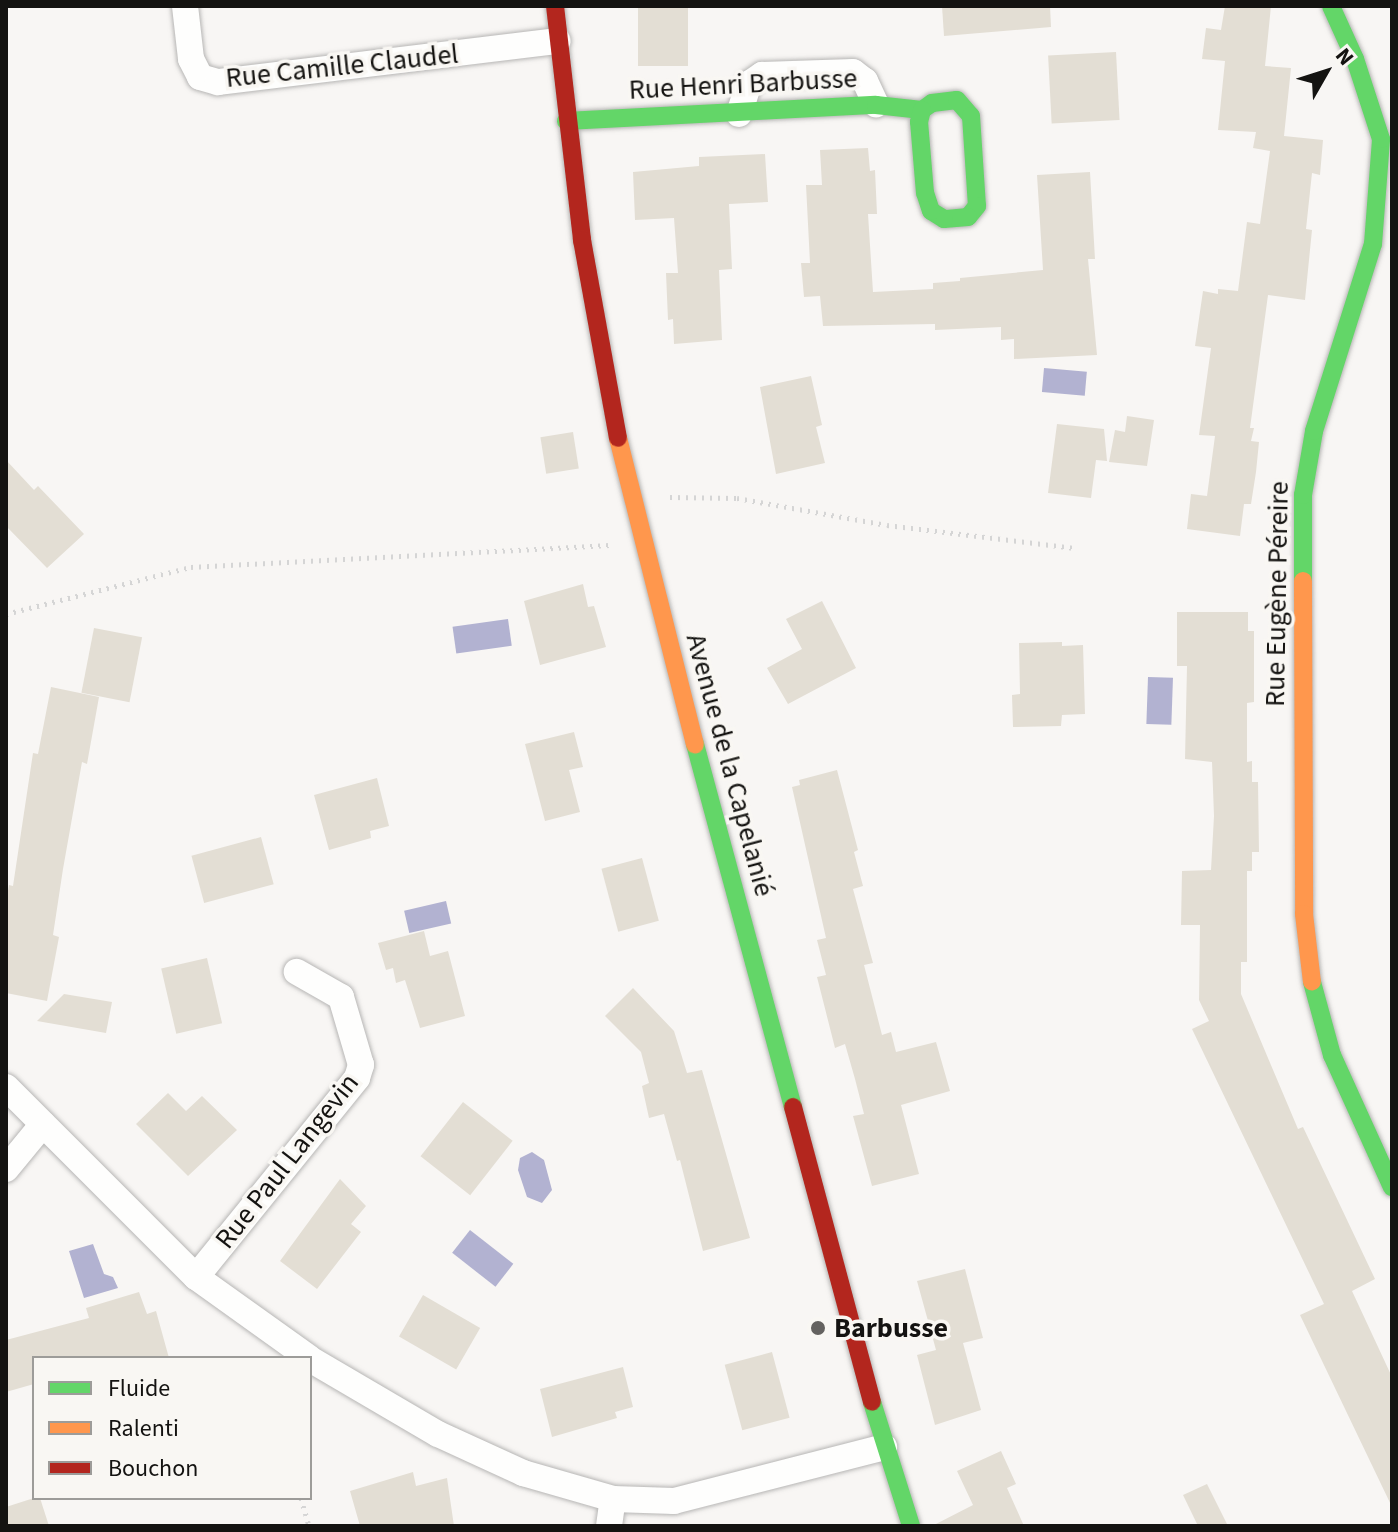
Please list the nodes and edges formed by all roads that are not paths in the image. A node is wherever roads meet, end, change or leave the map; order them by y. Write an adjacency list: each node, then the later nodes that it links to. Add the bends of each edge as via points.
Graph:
1 (185, 6): 4 (street, Rue Camille Claudel, via 191,59 200,77 218,82)
2 (555, 6): 4 (street, Avenue de la Capelanié)
3 (1331, 6): 9 (street, Rue Eugène Péreire)
4 (558, 41): 8 (street, Avenue de la Capelanié)
5 (876, 105): 6 (street, Rue Henri Barbusse); 7 (street, Rue Henri Barbusse); 7 (street, via 865,81 853,72 762,75 749,84)
6 (922, 110): 6 (street, Rue Henri Barbusse, via 957,100 971,116 977,206 968,217 944,219 931,211 925,193)
7 (739, 114): 8 (street, Rue Henri Barbusse)
8 (566, 121): 18 (street, Avenue de la Capelanié, via 595,329 641,537)
9 (1386, 138): 14 (street, Rue Eugène Péreire, via 1373,244 1314,431 1303,495 1301,744 1304,914 1313,989 1332,1055)
10 (297, 972): 15 (street, Rue Paul Langevin, via 341,997 361,1065 357,1078)
11 (6, 1087): 12 (street, Rue Paul Langevin)
12 (43, 1124): 13 (street); 15 (street, Rue Paul Langevin)
13 (6, 1169)
14 (1392, 1187)
15 (196, 1277): 16 (street, Rue Paul Langevin)
16 (306, 1356)
17 (312, 1360): 19 (street, Rue Paul Langevin, via 438,1434 494,1460)
18 (884, 1447): 19 (street, Rue Paul Langevin, via 686,1498); 21 (street, Avenue de la Capelanié)
19 (613, 1499): 20 (street)
20 (609, 1526)
21 (911, 1526)

